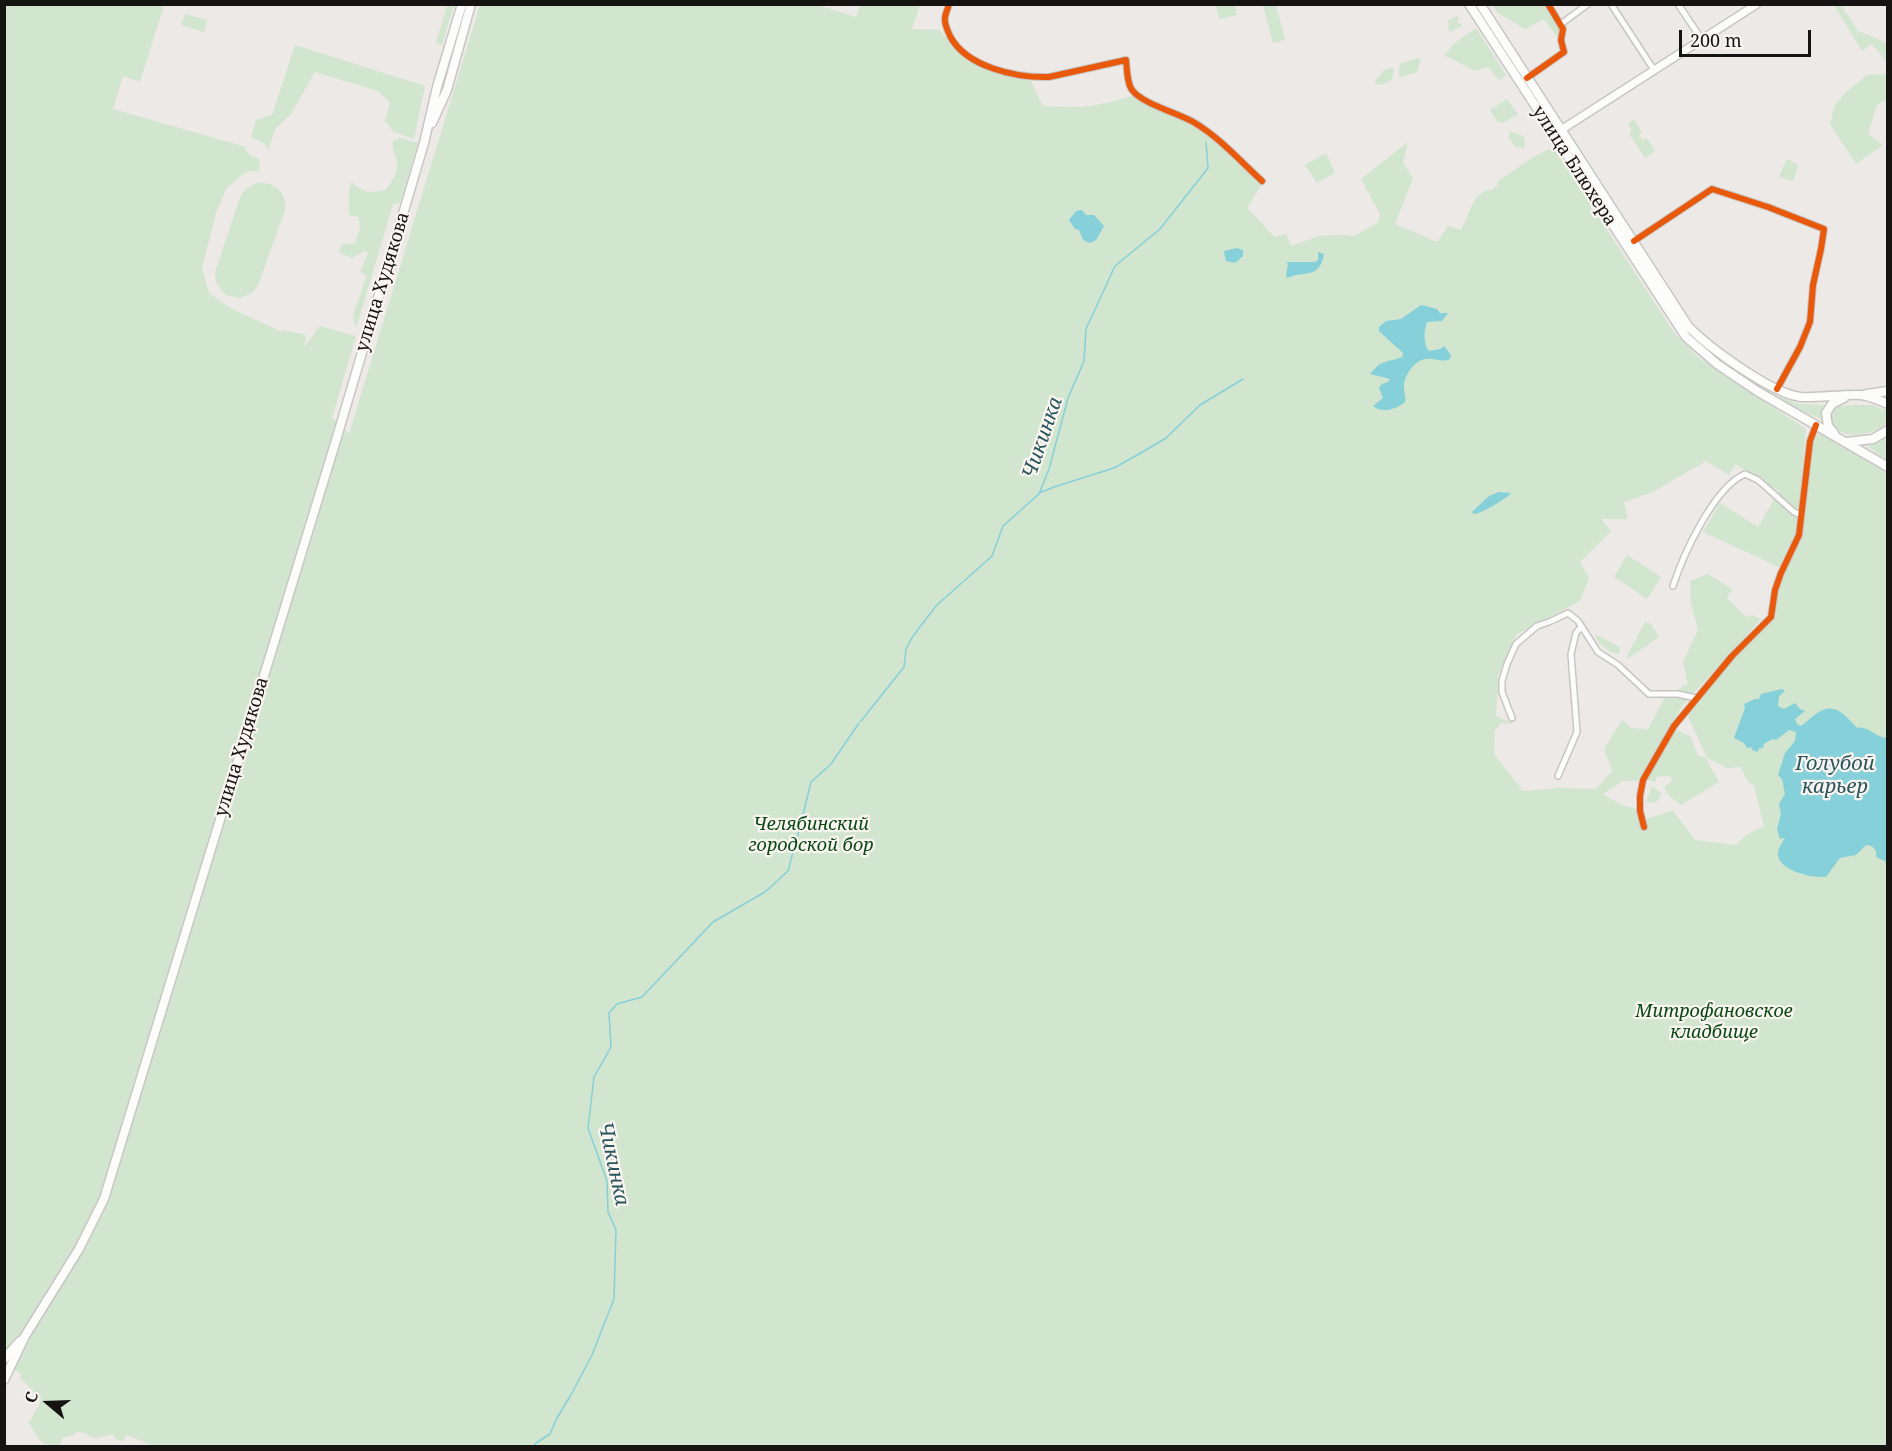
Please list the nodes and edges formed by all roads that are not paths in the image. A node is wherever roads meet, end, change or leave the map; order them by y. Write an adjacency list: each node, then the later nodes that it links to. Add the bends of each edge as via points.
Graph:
1 (462, 4): 18 (main road, улица Худякова)
2 (471, 4): 18 (main road, улица Худякова, via 447,90)
3 (949, 4): 19 (street, via 945,19 956,46 995,69 1049,77 1126,60 1131,90 1195,122)
4 (1469, 4): 17 (main road, улица Блюхера)
5 (1480, 4): 16 (main road, улица Блюхера)
6 (1548, 4): 13 (street)
7 (1588, 4): 13 (street)
8 (1611, 4): 15 (street)
9 (1678, 4): 14 (street)
10 (1741, 4): 12 (street)
11 (1757, 4): 12 (street)
12 (1745, 12): 14 (street)
13 (1561, 24): 16 (street, via 1564,52)
14 (1702, 40): 15 (street)
15 (1654, 70): 17 (street)
16 (1527, 78): 17 (main road, улица Блюхера)
17 (1557, 133): 20 (main road, улица Блюхера); 26 (main road, улица Блюхера, via 1686,337 1717,364)
18 (424, 143): 38 (main road, улица Худякова, via 104,1199 79,1250)
19 (1262, 181)
20 (1634, 241): 21 (main road, улица Блюхера, via 1700,339); 21 (street, via 1712,189 1824,229 1810,322)
21 (1777, 389): 24 (main road, улица Блюхера, via 1797,397)
22 (1887, 391): 23 (main road)
23 (1862, 395): 24 (main road, улица Блюхера); 25 (main road, улица Блюхера)
24 (1847, 396): 28 (main road, via 1832,404 1826,413 1828,426)
25 (1887, 404)
26 (1816, 425): 28 (main road, улица Блюхера); 31 (street, via 1810,441)
27 (1887, 430): 29 (main road, via 1873,439)
28 (1836, 436): 29 (main road, улица Блюхера)
29 (1846, 442): 30 (main road, улица Блюхера)
30 (1887, 467)
31 (1801, 515): 32 (street, via 1758,480 1745,474 1736,478 1718,498 1691,543); 34 (street, via 1799,534 1780,573 1771,617)
32 (1673, 586)
33 (1581, 627): 34 (street, via 1598,652 1649,694); 35 (street, via 1568,613 1537,626 1516,644 1502,681); 36 (street, via 1571,654 1577,732)
34 (1696, 698): 37 (street, via 1674,726 1643,780 1640,814)
35 (1512, 718)
36 (1558, 776)
37 (1644, 827)
38 (26, 1336): 39 (main road); 40 (main road)
39 (5, 1358)
40 (4, 1380)

